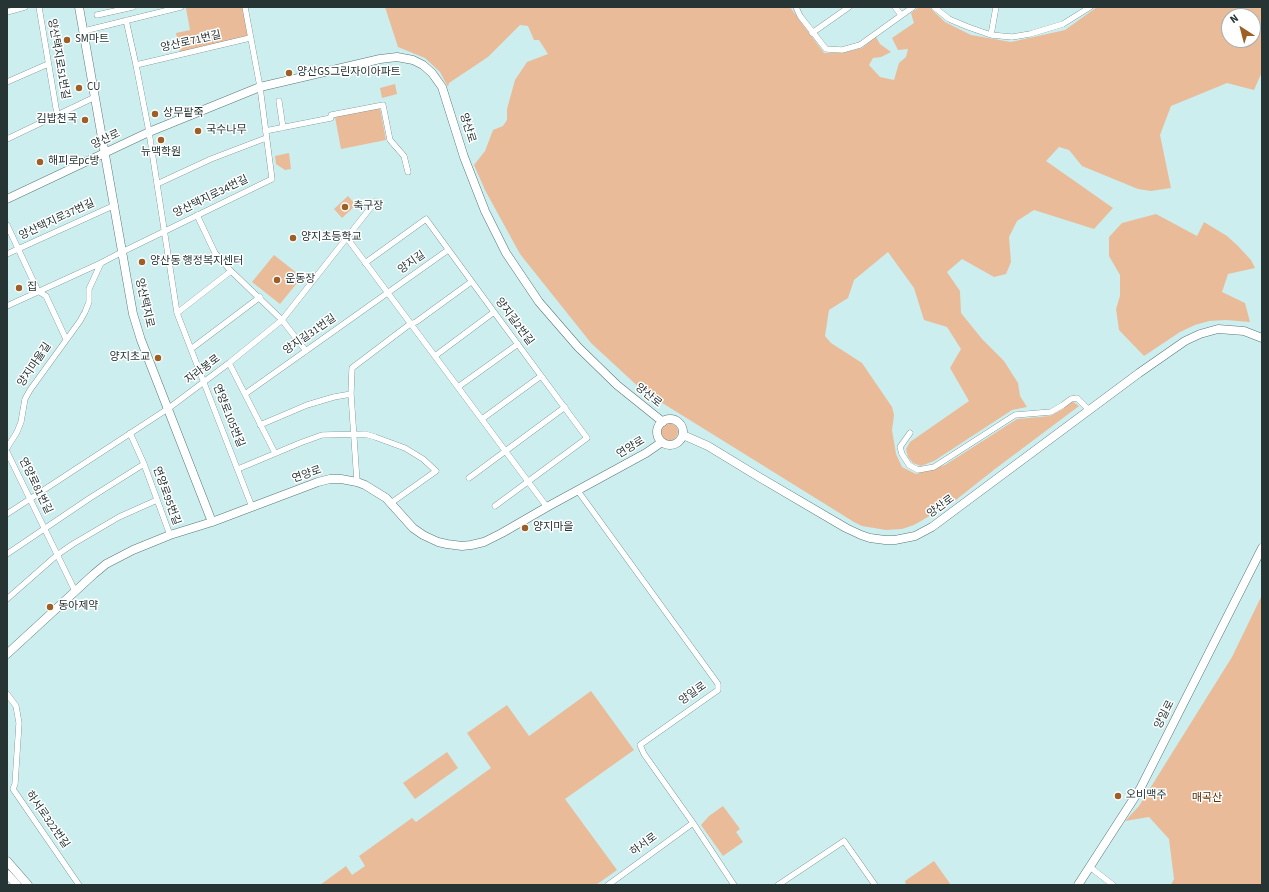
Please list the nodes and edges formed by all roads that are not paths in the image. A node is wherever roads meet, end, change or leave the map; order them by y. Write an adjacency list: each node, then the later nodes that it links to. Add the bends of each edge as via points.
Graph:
1 (25, 7): 14 (street)
2 (39, 7): 22 (street, 양산택지로51번길)
3 (79, 7): 18 (street, 양산택지로)
4 (133, 7): 15 (street)
5 (181, 7): 17 (street)
6 (245, 7): 21 (street)
7 (796, 7): 19 (street)
8 (849, 7): 19 (street)
9 (895, 7): 16 (street)
10 (913, 7): 16 (street)
11 (934, 7): 20 (street, via 949,19)
12 (996, 7): 20 (street)
13 (1090, 7): 20 (street, via 1063,24 1030,34 1012,37)
14 (7, 12)
15 (97, 15)
16 (901, 15): 19 (street, via 860,45 842,50 826,50)
17 (126, 20): 18 (street); 23 (street)
18 (84, 31): 26 (street, 양산택지로)
19 (812, 33)
20 (991, 35)
21 (250, 38): 23 (street, 양산로71번길); 25 (street)
22 (48, 64): 24 (street); 28 (street, 양산택지로51번길)
23 (136, 65): 31 (street)
24 (7, 82)
25 (260, 87): 30 (street, 양산택지로34번길); 31 (street, 양산로); 76 (street, 양산로, via 397,57 408,58 428,69 439,80 475,189 496,234 515,266 540,302 578,347 617,385)
26 (95, 97): 28 (street, 양산택지로51번길); 34 (street, 양산택지로)
27 (279, 101): 29 (street)
28 (57, 114): 33 (street, 양산택지로51번길)
29 (283, 128): 30 (street); 35 (street, via 383,105 390,140 404,156)
30 (265, 131): 32 (street, 양산택지로34번길)
31 (149, 132): 34 (street, 양산로); 36 (street, 연양로105번길)
32 (266, 138): 36 (street, via 211,159); 40 (street, 양산택지로34번길, via 272,178)
33 (7, 139)
34 (104, 152): 37 (street, 양산로); 39 (street, 양산택지로)
35 (408, 172)
36 (157, 184): 42 (street, 연양로105번길)
37 (7, 199)
38 (375, 202): 43 (street, 자라봉로)
39 (114, 204): 44 (street, 양산택지로37번길); 46 (street, 양산택지로)
40 (197, 215): 42 (street, 양산택지로34번길); 50 (street, via 215,253)
41 (7, 225): 44 (street, 양지마을길)
42 (164, 231): 46 (street, 양산택지로34번길); 57 (street, 연양로105번길)
43 (347, 238): 49 (street); 58 (street, 자라봉로)
44 (18, 249): 47 (street, 양산택지로37번길); 52 (street, 양지마을길)
45 (448, 250): 49 (street, 양지길2번길, via 426,219); 51 (street, 양지길2번길); 53 (street, 양지길)
46 (122, 252): 48 (street, 양산택지로34번길); 73 (street, 양산택지로, via 133,314)
47 (7, 254)
48 (101, 263): 52 (street, 양산택지로34번길); 61 (street, 양지마을길, via 89,289 89,302 85,312)
49 (365, 263): 53 (street)
50 (231, 271): 54 (street); 57 (street)
51 (471, 282): 56 (street, 양지길2번길); 59 (street)
52 (38, 291): 55 (street, 양산택지로34번길); 61 (street, 양지마을길, via 46,296)
53 (387, 292): 59 (street); 64 (street, 양지길31번길)
54 (260, 297): 58 (street); 63 (street)
55 (7, 306)
56 (494, 312): 62 (street, 양지길2번길); 65 (street)
57 (177, 313): 63 (street, 연양로105번길)
58 (282, 320): 64 (street); 66 (street, 자라봉로)
59 (410, 324): 65 (street); 71 (street, via 352,368)
60 (1262, 338): 74 (street, 양산로, via 1244,330 1226,328 1200,334 1185,341)
61 (66, 339): 83 (street, 양지마을길, via 27,395 21,422)
62 (518, 344): 67 (street, 양지길2번길); 69 (street)
63 (191, 349): 68 (street, 연양로105번길)
64 (306, 351): 70 (street, 양지길31번길)
65 (435, 356): 69 (street)
66 (229, 363): 68 (street, 자라봉로); 70 (street)
67 (541, 376): 72 (street, 양지길2번길); 75 (street)
68 (203, 383): 73 (street, 자라봉로); 88 (street, 연양로105번길)
69 (458, 387): 75 (street)
70 (245, 394): 77 (street)
71 (351, 394): 77 (street, via 307,405); 80 (street)
72 (565, 407): 84 (street); 90 (street, 양지길2번길, via 587,438)
73 (169, 408): 78 (street, 자라봉로); 101 (street, 양산택지로)
74 (1089, 410): 79 (street, via 1077,398 1071,398 1051,412 1015,415 934,467 918,470 909,465 900,447); 81 (street, 양산로, via 932,528 915,536 895,540 870,538 846,528 708,446)
75 (482, 419): 84 (street)
76 (663, 422): 81 (street, via 678,422); 82 (street, via 658,431)
77 (260, 425): 86 (street)
78 (130, 433): 87 (street, 연양로95번길); 94 (street, 자라봉로)
79 (910, 433)
80 (355, 434): 86 (street, via 322,435); 91 (street); 96 (street, via 396,444 423,459 436,471)
81 (683, 435): 82 (street, via 675,444)
82 (662, 442): 92 (street, 연양로)
83 (7, 448)
84 (505, 451): 89 (street); 90 (street)
85 (7, 452): 94 (street, 연양로81번길)
86 (275, 453): 88 (street)
87 (144, 464): 93 (street, 연양로95번길); 95 (street, 연양로95번길)
88 (238, 469): 98 (street, 연양로105번길)
89 (469, 478)
90 (528, 481): 97 (street); 99 (street)
91 (357, 482): 96 (street, 연양로, via 373,489); 98 (street, 연양로, via 324,480)
92 (578, 491): 99 (street, 연양로); 111 (street, 양일로, via 718,684 718,690 640,745)
93 (90, 498): 102 (street, 연양로81번길)
94 (30, 499): 100 (street, 자라봉로); 102 (street, 연양로81번길)
95 (157, 500): 103 (street, 연양로95번길); 106 (street, via 91,532)
96 (391, 503): 99 (street, 연양로, via 413,528 423,535 438,542 462,546 484,542)
97 (495, 506)
98 (252, 507): 101 (street, 연양로)
99 (547, 507)
100 (7, 514)
101 (212, 522): 103 (street, 연양로)
102 (44, 528): 105 (street, 연양로81번길); 106 (street, 연양로81번길)
103 (170, 535): 107 (street, 연양로, via 106,564)
104 (1262, 548): 113 (street, 양일로, via 1140,789)
105 (7, 554)
106 (58, 555): 107 (street, 연양로81번길); 108 (street)
107 (75, 591): 109 (street, 연양로)
108 (7, 599)
109 (7, 654)
110 (7, 694): 117 (street, 하서로322번길, via 16,706 18,718 13,789)
111 (693, 824): 118 (street, 하서로); 119 (street, 양일로)
112 (7, 861): 116 (street)
113 (1090, 867): 122 (street, 양일로); 123 (street)
114 (7, 874): 115 (street)
115 (17, 885)
116 (28, 885)
117 (79, 885)
118 (608, 885)
119 (734, 885)
120 (778, 885): 121 (street, via 844,841)
121 (874, 885)
122 (1078, 885)
123 (1113, 885)

